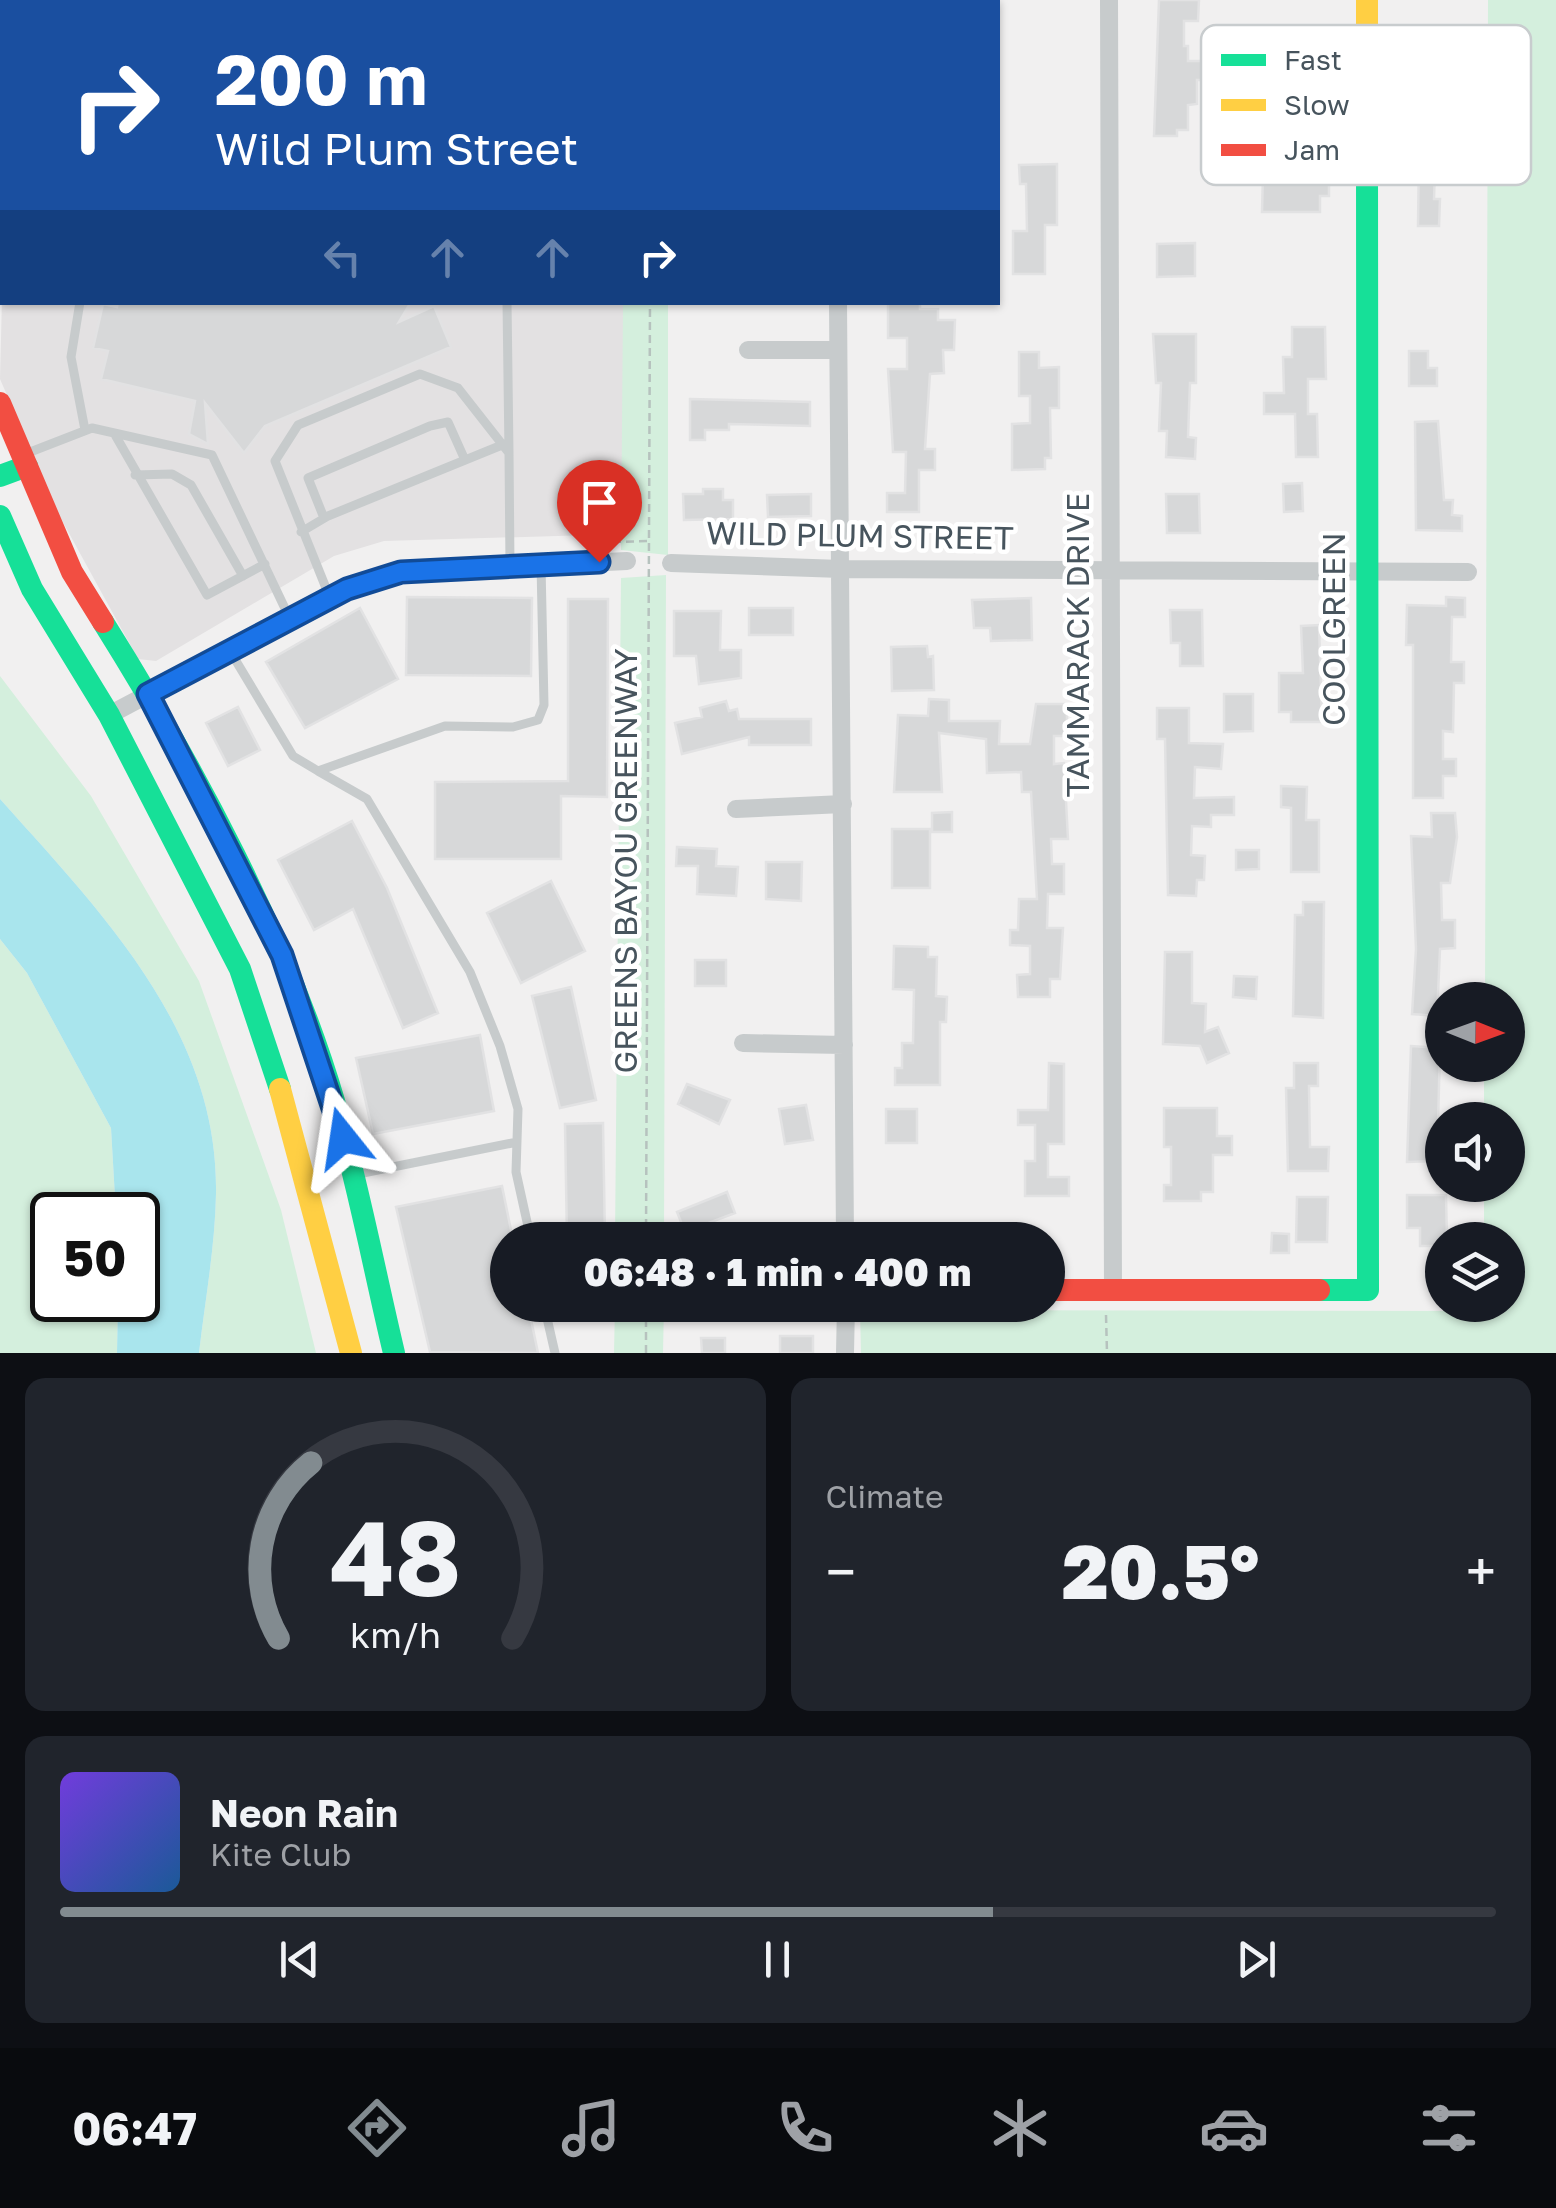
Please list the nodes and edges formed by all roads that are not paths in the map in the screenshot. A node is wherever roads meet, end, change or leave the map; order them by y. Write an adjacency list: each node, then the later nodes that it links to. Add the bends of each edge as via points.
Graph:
1 (1108, 0): 27 (street, TAMMARACK DRIVE)
2 (1367, 0): 3 (main road, COOLGREEN)
3 (1367, 25)
4 (1367, 185): 28 (main road, COOLGREEN)
5 (80, 305): 11 (lane, via 71,356)
6 (508, 305): 13 (lane)
7 (838, 305): 9 (street)
8 (748, 350): 9 (street)
9 (838, 350): 26 (street)
10 (0, 403): 14 (main road)
11 (85, 430): 12 (lane); 14 (lane)
12 (114, 433): 16 (lane); 23 (lane, via 212,456)
13 (506, 449): 15 (lane); 20 (lane, via 458,388 420,374 298,425 275,461); 25 (lane)
14 (24, 460): 17 (main road); 34 (main road, via 72,572)
15 (466, 460): 19 (lane); 19 (lane, via 448,422 430,426 308,478)
16 (135, 474): 30 (lane, via 172,474 191,485); 30 (lane, via 207,594)
17 (0, 476)
18 (0, 516): 35 (main road, via 32,589)
19 (324, 518): 20 (lane)
20 (301, 532): 31 (lane)
21 (627, 561): 24 (street)
22 (671, 562): 26 (street, WILD PLUM STREET)
23 (266, 564): 30 (lane); 32 (lane)
24 (542, 565): 25 (street); 36 (lane, via 544,705 538,720 445,726)
25 (510, 566): 31 (street, via 401,572)
26 (841, 568): 27 (street, WILD PLUM STREET); 37 (street)
27 (1107, 568): 28 (street, WILD PLUM STREET); 47 (street, TAMMARACK DRIVE)
28 (1366, 568): 29 (street, WILD PLUM STREET); 47 (main road, COOLGREEN, via 1368,1290)
29 (1468, 572)
30 (243, 576)
31 (330, 598): 32 (street)
32 (290, 619): 33 (street)
33 (230, 651): 34 (street); 36 (lane, via 293,756)
34 (148, 694): 35 (street); 42 (main road, via 282,955 334,1102)
35 (109, 715): 43 (main road, via 240,969)
36 (318, 771): 41 (lane, via 368,799 470,972 518,1109)
37 (843, 804): 38 (street); 40 (street)
38 (736, 809)
39 (743, 1043): 40 (street)
40 (844, 1044): 45 (street)
41 (517, 1142): 42 (lane); 44 (lane)
42 (352, 1176): 43 (main road); 51 (main road)
43 (309, 1184): 50 (main road)
44 (526, 1222)
45 (845, 1222)
46 (1065, 1290): 47 (main road)
47 (1109, 1290)
48 (548, 1322): 52 (lane)
49 (846, 1322): 53 (street)
50 (351, 1353)
51 (394, 1353)
52 (555, 1353)
53 (845, 1353)

